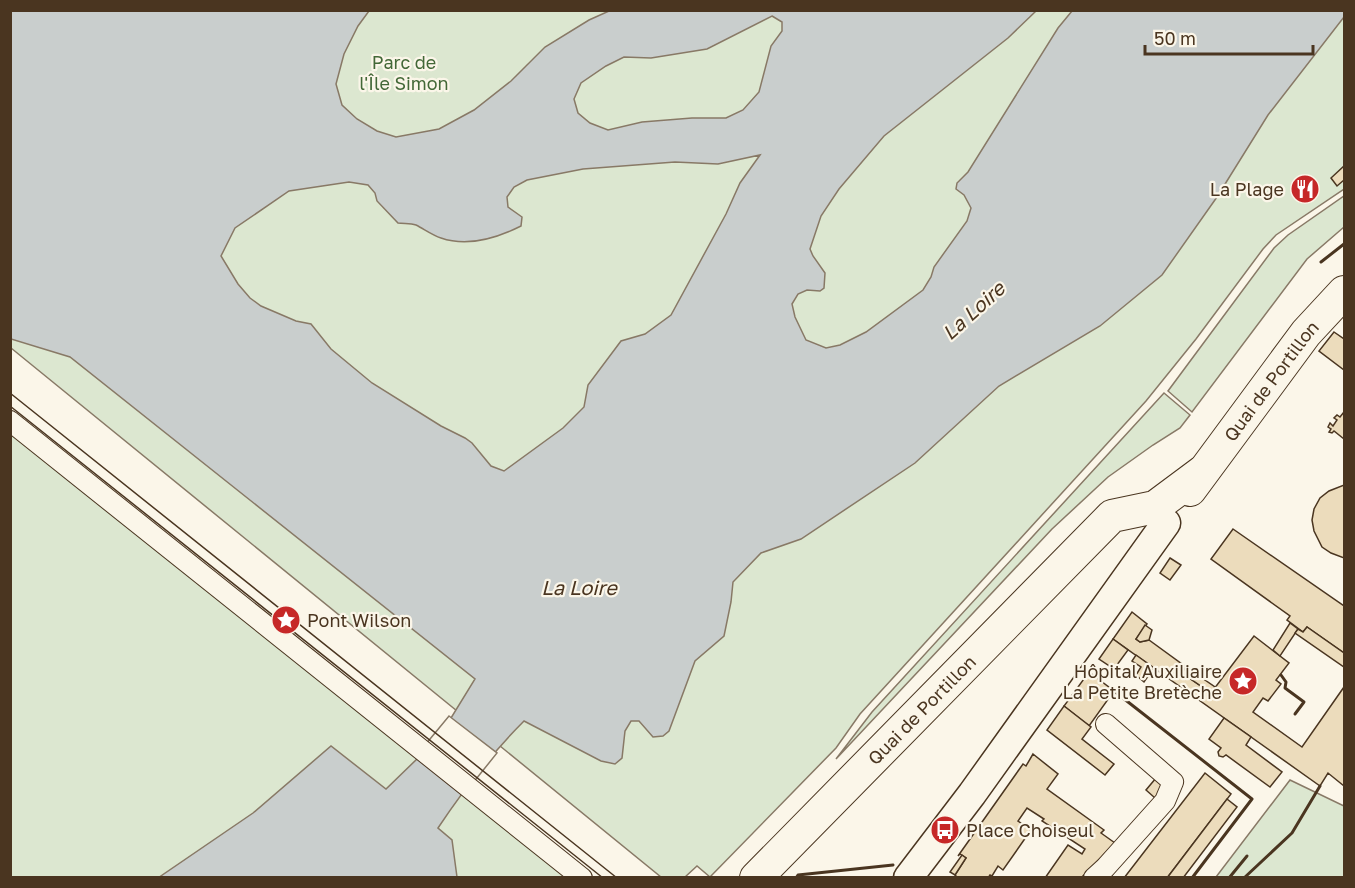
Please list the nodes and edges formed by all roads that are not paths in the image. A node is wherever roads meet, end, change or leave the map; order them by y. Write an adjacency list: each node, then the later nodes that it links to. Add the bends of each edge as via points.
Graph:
1 (1344, 292): 3 (main road, Quai de Portillon, via 1306,333)
2 (10, 421): 7 (street)
3 (1202, 472): 4 (main road, Quai de Portillon); 5 (main road, Quai de Portillon, via 1155,507 1112,516)
4 (1166, 523): 5 (main road, Quai de Portillon, via 1114,528); 9 (main road, Quai de Portillon)
5 (1087, 543): 8 (main road, Quai de Portillon)
6 (1106, 724): 10 (street, via 1173,782 1165,801)
7 (582, 878)
8 (756, 878)
9 (908, 878)
10 (1094, 878)

